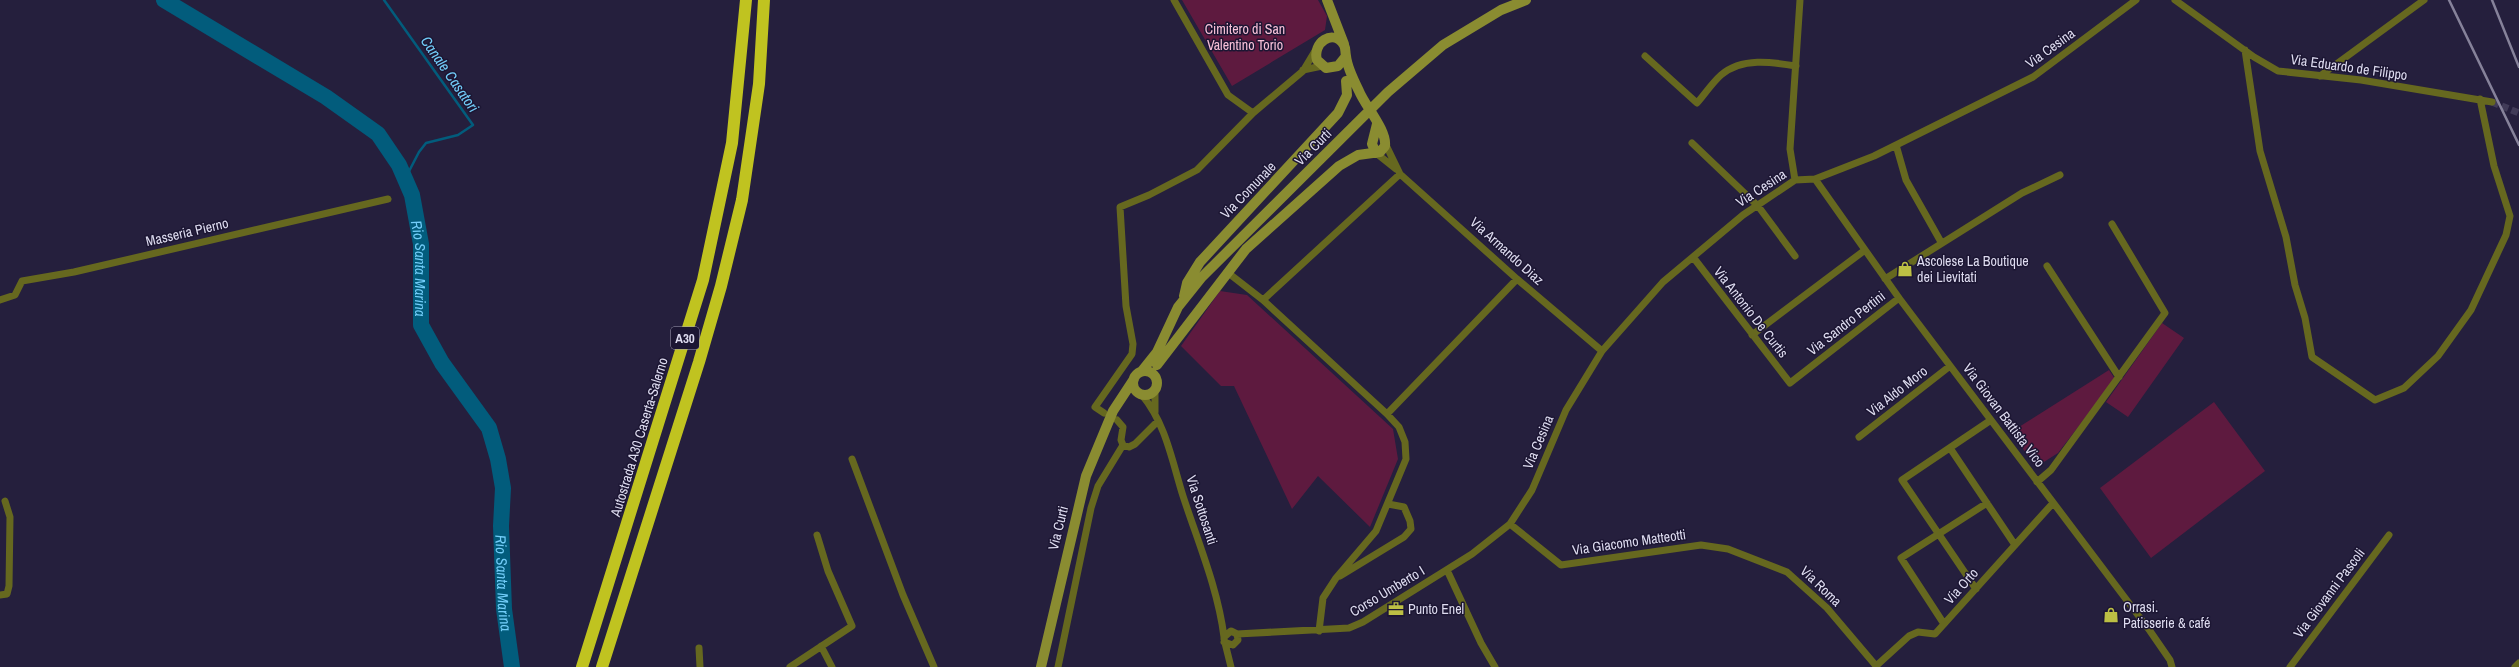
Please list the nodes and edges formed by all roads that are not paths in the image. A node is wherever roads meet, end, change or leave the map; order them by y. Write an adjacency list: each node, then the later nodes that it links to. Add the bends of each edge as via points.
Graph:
1 (746, 0): 99 (highway, Autostrada A30 Caserta-Salerno / A30, via 732,143 703,280)
2 (764, 0): 100 (highway, A30, via 759,84 740,208 701,354)
3 (1174, 0): 25 (street, via 1228,95)
4 (1327, 0): 10 (main road)
5 (1526, 0): 48 (main road, Via Curti, via 1501,10 1443,45 1388,92 1230,248)
6 (1800, 0): 17 (street)
7 (2136, 0): 29 (street, Via Cesina, via 2033,78)
8 (2176, 0): 13 (street, Via Eduardo de Filippo)
9 (2424, 0): 20 (street)
10 (1335, 20): 11 (main road); 12 (main road)
11 (1325, 39): 12 (main road, via 1337,39); 14 (main road, via 1318,44)
12 (1344, 44): 15 (main road)
13 (2246, 50): 20 (street, Via Eduardo de Filippo, via 2278,71); 23 (street, via 2260,151 2286,237 2312,357 2375,400 2404,388 2438,356 2471,310 2506,235 2510,216 2494,166)
14 (1315, 51): 18 (main road, via 1317,60); 19 (street)
15 (1346, 56): 18 (main road, via 1342,64); 22 (main road)
16 (1645, 56): 17 (street, via 1697,103 1728,70 1760,61)
17 (1796, 66): 34 (street, via 1790,149)
18 (1326, 67): 19 (street); 21 (main road)
19 (1303, 70): 25 (street)
20 (2320, 76): 23 (street, Via Eduardo de Filippo)
21 (1346, 81): 22 (main road); 48 (main road, Via Comunale, via 1347,96 1338,113 1200,262 1187,283)
22 (1359, 92): 26 (main road, Via Armando Diaz)
23 (2480, 99): 24 (street, Via Eduardo de Filippo)
24 (2492, 102)
25 (1253, 113): 63 (street, via 1197,170 1120,207 1126,306 1133,344 1132,354 1095,407)
26 (1377, 124): 27 (main road, Via Armando Diaz); 30 (main road, via 1372,144)
27 (1385, 143): 30 (main road, via 1383,149); 31 (street, Via Armando Diaz)
28 (1692, 144): 36 (street)
29 (1896, 145): 33 (street, Via Cesina); 38 (street, via 1906,180)
30 (1376, 153): 31 (street, Via Armando Diaz); 43 (main road, Via Curti, via 1358,155 1326,177 1246,249)
31 (1398, 171): 45 (street, Via Armando Diaz); 49 (street)
32 (2060, 175): 38 (street, via 2022,193)
33 (1815, 179): 34 (street, Via Cesina); 39 (street, Via Giovan Battista Vico)
34 (1795, 180): 36 (street, Via Cesina)
35 (388, 199): 47 (street, Masseria Pierno, via 74,272 22,281 15,295)
36 (1758, 206): 40 (street); 41 (street, Via Cesina, via 1743,215)
37 (2112, 224): 56 (street, via 2165,313)
38 (1942, 242): 44 (street)
39 (1865, 250): 44 (street, Via Giovan Battista Vico); 50 (street)
40 (1795, 256)
41 (1693, 257): 50 (street, Via Antonio De Curtis); 51 (street, Via Cesina, via 1663,282)
42 (2046, 266): 56 (street)
43 (1227, 272): 49 (street); 53 (main road, Via Curti)
44 (1885, 279): 46 (street, Via Giovan Battista Vico)
45 (1517, 280): 51 (street, Via Armando Diaz); 64 (street)
46 (1899, 298): 54 (street, Via Giovan Battista Vico); 58 (street, Via Sandro Pertini)
47 (0, 300)
48 (1183, 300): 52 (main road, Via Curti, via 1171,318)
49 (1263, 300): 64 (street)
50 (1752, 335): 58 (street, Via Antonio De Curtis)
51 (1602, 351): 77 (street, Via Cesina, via 1566,410 1532,490)
52 (1157, 352): 53 (main road, Via Curti); 55 (main road, Via Curti)
53 (1157, 365): 57 (main road, Via Curti)
54 (1950, 366): 66 (street, Via Giovan Battista Vico); 68 (street, Via Aldo Moro)
55 (1138, 375): 57 (main road, via 1151,374); 60 (main road, via 1133,385); 61 (main road, Via Curti)
56 (2119, 377): 72 (street, via 2051,470)
57 (1156, 379): 59 (main road, Via Curti)
58 (1790, 383)
59 (1155, 390): 60 (main road, via 1150,394); 62 (street, Via Sottosanti)
60 (1140, 394): 61 (main road); 62 (street, Via Sottosanti)
61 (1119, 402): 105 (main road, Via Curti, via 1086,476)
62 (1155, 412): 67 (street, Via Sottosanti)
63 (1104, 413)
64 (1387, 414): 76 (street, via 1399,427 1405,442 1406,459)
65 (1117, 420): 69 (street, via 1123,427)
66 (1991, 420): 70 (street); 72 (street, Via Giovan Battista Vico)
67 (1158, 421): 69 (street, via 1136,444 1129,447); 87 (street, Via Sottosanti, via 1169,443)
68 (1859, 437)
69 (1123, 445): 106 (street, via 1098,486 1091,508)
70 (1950, 448): 74 (street); 78 (street, via 1902,480)
71 (852, 460): 104 (street, via 903,595)
72 (2037, 482): 75 (street, Via Giovan Battista Vico)
73 (5, 501): 86 (street, via 10,517)
74 (1987, 503): 78 (street); 81 (street)
75 (2053, 503): 81 (street, Via Orto); 108 (street, Via Giovan Battista Vico, via 2150,631)
76 (1388, 504): 84 (street, via 1376,531); 84 (street, via 1404,507 1411,530 1404,537)
77 (1510, 524): 82 (street, Via Giacomo Matteotti, via 1561,565 1701,545); 83 (street, Corso Umberto I)
78 (1939, 534): 85 (street); 88 (street, via 1901,558)
79 (816, 535): 94 (street, via 828,571 852,626)
80 (2389, 535): 109 (street, Via Giovanni Pascoli)
81 (2015, 545): 85 (street, Via Orto)
82 (1728, 549): 98 (street, Via Roma, via 1787,572 1827,608)
83 (1447, 570): 89 (street, Corso Umberto I, via 1363,622 1349,628); 107 (street)
84 (1336, 578): 89 (street, via 1323,598)
85 (1976, 589): 88 (street, Via Orto)
86 (4, 595)
87 (1221, 617): 90 (street, Via Sottosanti); 92 (street, Via Sottosanti)
88 (1944, 624): 98 (street, Via Orto, via 1935,634 1918,632 1909,636)
89 (1320, 631): 91 (street, Corso Umberto I)
90 (1235, 633): 91 (street, Corso Umberto I); 92 (street, via 1228,632); 93 (street, Via Sottosanti)
91 (1260, 634): 93 (street, Corso Umberto I)
92 (1224, 639): 93 (street, via 1228,645); 97 (street, Via Sottosanti)
93 (1235, 644): 97 (street, Via Sottosanti)
94 (821, 646): 102 (street); 103 (street)
95 (699, 648): 101 (street)
96 (2519, 663): 110 (street)
97 (1230, 664)
98 (1876, 666)
99 (582, 667)
100 (602, 667)
101 (700, 667)
102 (790, 667)
103 (832, 667)
104 (934, 667)
105 (1041, 667)
106 (1058, 667)
107 (1495, 667)
108 (2172, 667)
109 (2290, 667)
110 (2514, 667)

